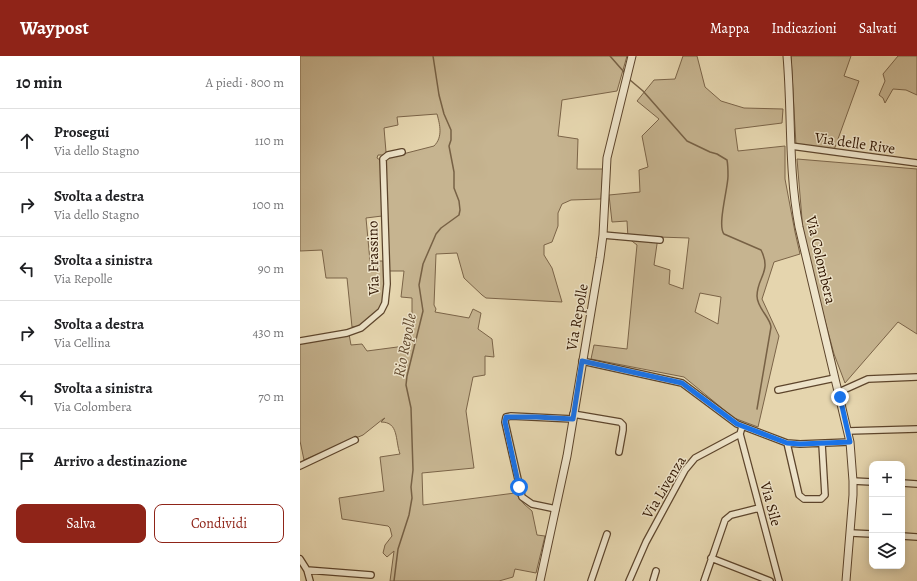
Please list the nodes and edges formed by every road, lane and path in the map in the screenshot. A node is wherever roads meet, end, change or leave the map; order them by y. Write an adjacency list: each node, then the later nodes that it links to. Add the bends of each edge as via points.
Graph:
1 (632, 56): 6 (street, Via Repolle, via 607,158)
2 (787, 56): 3 (street, Via Colombera)
3 (791, 146): 5 (street, Via delle Rive); 11 (street, Via Colombera, via 794,202)
4 (402, 152): 8 (street, Via Frassino, via 388,155 383,159 387,284 385,303 381,311 361,328 347,333)
5 (917, 163)
6 (603, 235): 7 (street); 9 (street, Via Repolle)
7 (660, 240)
8 (300, 340)
9 (582, 361): 14 (street, Via Repolle); 15 (street, via 682,383)
10 (917, 377): 13 (street, via 868,379)
11 (835, 378): 12 (street); 13 (street, Via Colombera)
12 (778, 390)
13 (839, 392): 17 (street, Via Colombera)
14 (573, 417): 23 (street, via 620,422 623,430); 30 (street, Via Repolle); 30 (street, via 511,416 506,417 505,422 522,497 532,504)
15 (742, 427): 18 (street); 21 (street)
16 (917, 429): 17 (street)
17 (848, 431): 20 (street, Via Colombera)
18 (740, 434): 29 (street, Via Sile); 44 (street, Via Livenza, via 695,458 685,470 646,542)
19 (355, 440): 24 (street)
20 (850, 442): 22 (street); 25 (street, Via Colombera)
21 (787, 443): 22 (street); 22 (street, via 799,495 804,499 821,499 825,495)
22 (822, 444)
23 (619, 452)
24 (300, 466)
25 (854, 481): 26 (street); 31 (street, Via Colombera)
26 (869, 482)
27 (905, 483): 28 (street)
28 (917, 484)
29 (759, 508): 36 (street, via 727,517); 48 (street, Via Sile)
30 (556, 509): 42 (street, Via Repolle)
31 (851, 533): 33 (street); 49 (street, Via Colombera)
32 (607, 534): 43 (street)
33 (869, 534)
34 (905, 536): 35 (street)
35 (917, 537)
36 (711, 558): 46 (street); 47 (street)
37 (300, 559): 38 (street)
38 (307, 570): 40 (street); 41 (street)
39 (656, 571): 45 (street)
40 (370, 575)
41 (310, 581)
42 (540, 581)
43 (591, 581)
44 (629, 581)
45 (653, 581)
46 (704, 581)
47 (770, 581)
48 (779, 581)
49 (846, 581)

